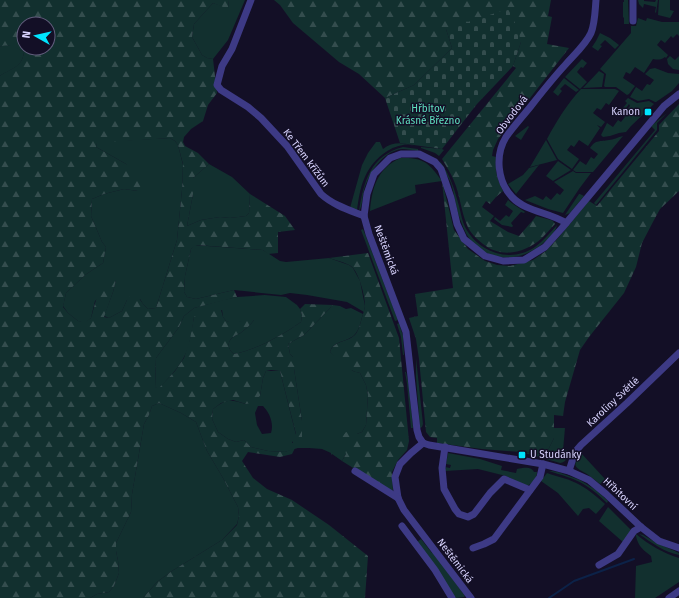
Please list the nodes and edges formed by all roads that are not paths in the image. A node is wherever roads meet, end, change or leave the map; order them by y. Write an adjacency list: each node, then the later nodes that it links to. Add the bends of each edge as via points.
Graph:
1 (251, 0): 6 (street, Ke Třem křížům, via 232,49 222,66 217,85 261,118 287,146 321,194 328,200)
2 (596, 0): 7 (street, Obvodová, via 590,34 506,137 500,150 501,178 511,196 530,209)
3 (633, 0): 4 (street)
4 (633, 21)
5 (679, 94): 7 (street, Neštěmická, via 664,106)
6 (364, 216): 7 (street, Neštěmická, via 367,194 374,174 390,158 401,154 419,154 435,162 441,169 451,198 456,224 464,238 484,256 503,261 524,260 545,247); 9 (street, Neštěmická, via 406,332 417,430)
7 (566, 223)
8 (679, 353): 13 (street, Karolíny Světlé, via 581,445 575,452)
9 (423, 443): 10 (street, Hřbitovní); 15 (street, Neštěmická, via 400,464 396,477)
10 (445, 447): 11 (street, Hřbitovní); 14 (street, via 442,468 444,489 459,514 468,517 474,514 504,479)
11 (543, 464): 13 (street, Hřbitovní); 14 (street, via 540,477)
12 (355, 471): 15 (street)
13 (570, 471): 17 (street, Hřbitovní, via 589,480)
14 (530, 490): 18 (street, via 494,539)
15 (398, 498): 23 (street, Neštěmická, via 404,510)
16 (402, 526): 22 (street, via 436,570)
17 (640, 527): 19 (street, Hřbitovní, via 659,541); 20 (street, via 634,531 618,554)
18 (473, 548)
19 (679, 548)
20 (599, 565)
21 (679, 591): 24 (street)
22 (452, 598)
23 (471, 598)
24 (669, 598)

